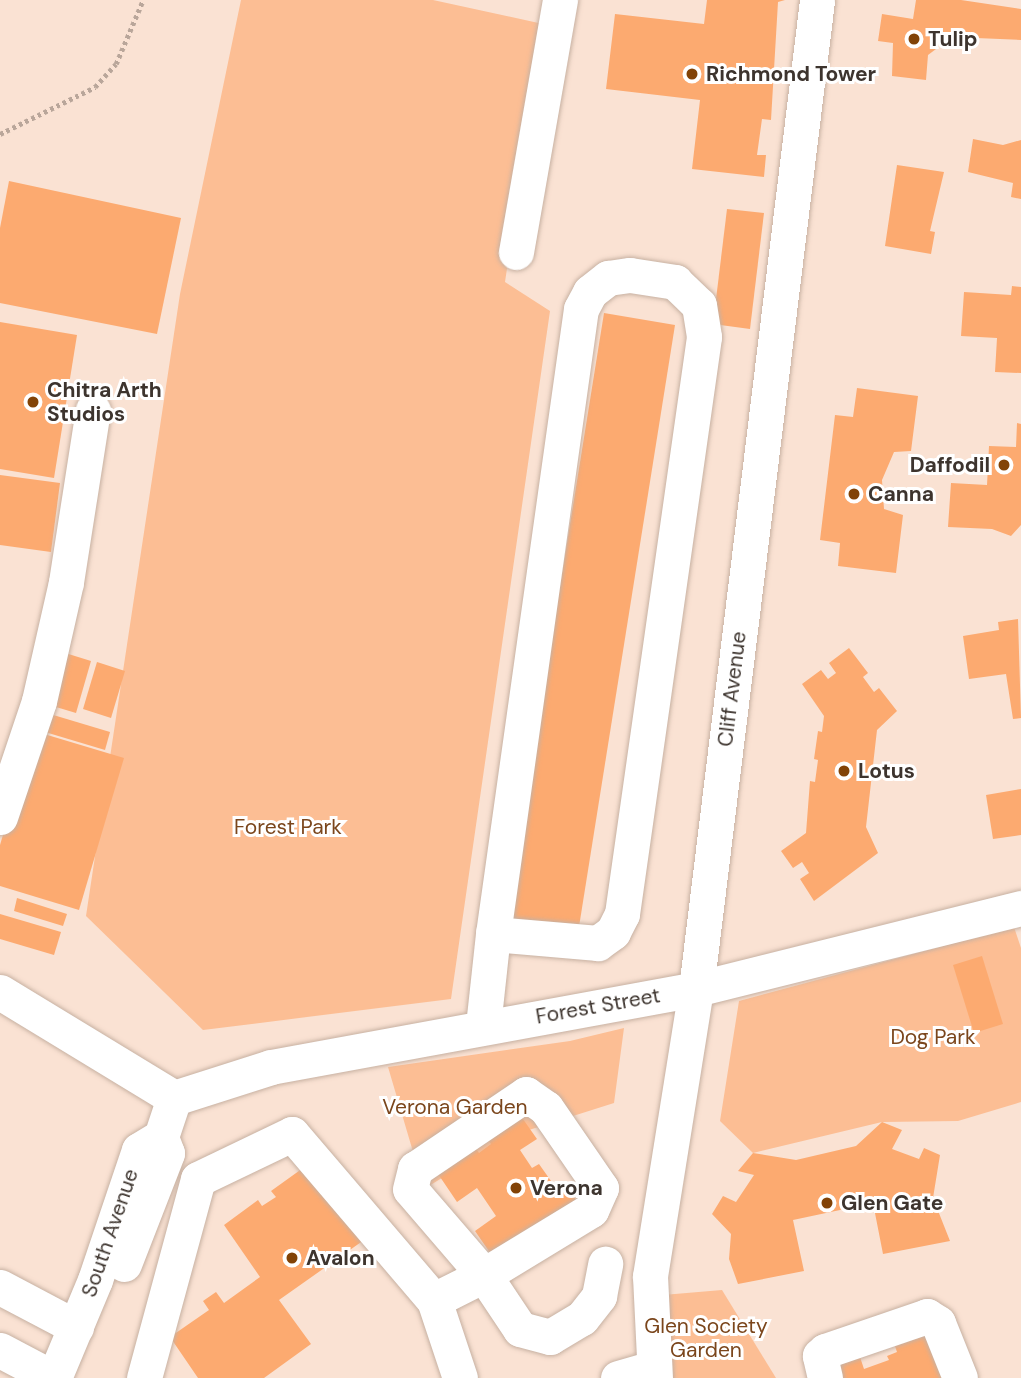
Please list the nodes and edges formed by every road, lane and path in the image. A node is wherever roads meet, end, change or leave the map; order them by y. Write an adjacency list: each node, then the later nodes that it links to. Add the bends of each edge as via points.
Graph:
1 (143, 0): 4 (path, via 116,64 95,87)
2 (560, 0): 5 (street)
3 (817, 0): 10 (street, Cliff Avenue)
4 (0, 134)
5 (516, 252)
6 (93, 410): 7 (street, via 66,582 39,701)
7 (0, 817)
8 (1021, 908): 10 (street, Forest Street)
9 (493, 934): 9 (street, via 581,309 590,292 608,278 630,275 675,282 698,305 704,337 622,914 613,932 598,943); 12 (street)
10 (696, 989): 12 (street, Forest Street); 21 (street, Cliff Avenue, via 650,1276)
11 (0, 992): 13 (street)
12 (483, 1026): 13 (street, Forest Street, via 271,1067)
13 (174, 1098): 14 (street)
14 (161, 1137): 19 (street, South Avenue, via 139,1150); 23 (street, via 167,1153)
15 (605, 1264): 16 (street, via 599,1296 582,1318 550,1337 520,1329)
16 (484, 1275): 16 (street, via 410,1189 415,1169 526,1094 546,1108 601,1188 591,1210); 18 (street)
17 (0, 1287): 19 (street)
18 (434, 1300): 24 (street, via 292,1134 198,1179); 25 (street)
19 (76, 1326): 22 (street, South Avenue)
20 (0, 1350): 22 (street)
21 (654, 1373): 26 (street)
22 (54, 1378)
23 (78, 1378)
24 (144, 1378)
25 (460, 1378)
26 (618, 1378)
27 (825, 1378): 28 (street, via 820,1356 825,1351 927,1317 939,1323)
28 (960, 1378)

